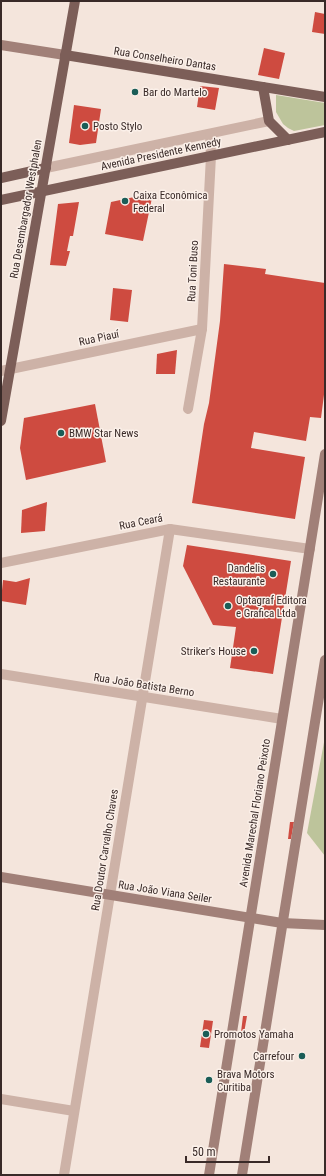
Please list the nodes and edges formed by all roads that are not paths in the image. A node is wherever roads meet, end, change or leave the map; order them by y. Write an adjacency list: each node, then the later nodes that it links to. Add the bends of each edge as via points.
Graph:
1 (75, 1): 3 (main road, Rua Desembargador Westphalen)
2 (1, 45): 3 (street, Rua Conselheiro Dantas)
3 (65, 55): 4 (main road, Rua Conselheiro Dantas); 11 (main road, Rua Desembargador Westphalen)
4 (263, 87): 5 (main road, Rua Conselheiro Dantas); 6 (main road)
5 (325, 97)
6 (269, 121): 8 (street, Avenida Presidente Kennedy); 9 (main road)
7 (325, 132): 9 (main road, Avenida Presidente Kennedy)
8 (210, 134): 10 (street, Rua Toni Buso); 11 (street, Avenida Presidente Kennedy)
9 (288, 140): 10 (main road, Avenida Presidente Kennedy)
10 (211, 156): 13 (main road, Avenida Presidente Kennedy); 15 (street, Rua Toni Buso)
11 (46, 168): 12 (main road, Avenida Presidente Kennedy); 13 (main road, Rua Desembargador Westphalen)
12 (1, 178)
13 (42, 191): 14 (main road, Avenida Presidente Kennedy); 16 (main road, Rua Desembargador Westphalen)
14 (1, 200)
15 (202, 329): 16 (street, Rua Piauí); 17 (street, Rua Toni Buso)
16 (6, 370): 18 (main road, Rua Desembargador Westphalen)
17 (188, 409)
18 (1, 421)
19 (325, 454): 21 (street, Avenida Marechal Floriano Peixoto)
20 (170, 529): 21 (street, Rua Ceará); 22 (street, Rua Ceará); 25 (street, Rua Doutor Carvalho Chaves)
21 (310, 548): 26 (street, Avenida Marechal Floriano Peixoto)
22 (1, 563)
23 (325, 660): 30 (street)
24 (1, 674): 25 (street, Rua João Batista Berno)
25 (142, 697): 26 (street, Rua João Batista Berno); 28 (street, Rua Doutor Carvalho Chaves)
26 (282, 719): 29 (street, Avenida Marechal Floriano Peixoto)
27 (1, 877): 28 (street, Rua João Viana Seiler)
28 (110, 895): 29 (street, Rua João Viana Seiler); 33 (street, Rua Doutor Carvalho Chaves)
29 (250, 918): 30 (street, Rua João Viana Seiler); 35 (street, Avenida Marechal Floriano Peixoto)
30 (282, 923): 31 (street, Rua João Viana Seiler); 36 (street)
31 (325, 925)
32 (1, 1099): 33 (street)
33 (74, 1111): 34 (street, Rua Doutor Carvalho Chaves)
34 (64, 1175)
35 (209, 1175)
36 (242, 1175)

